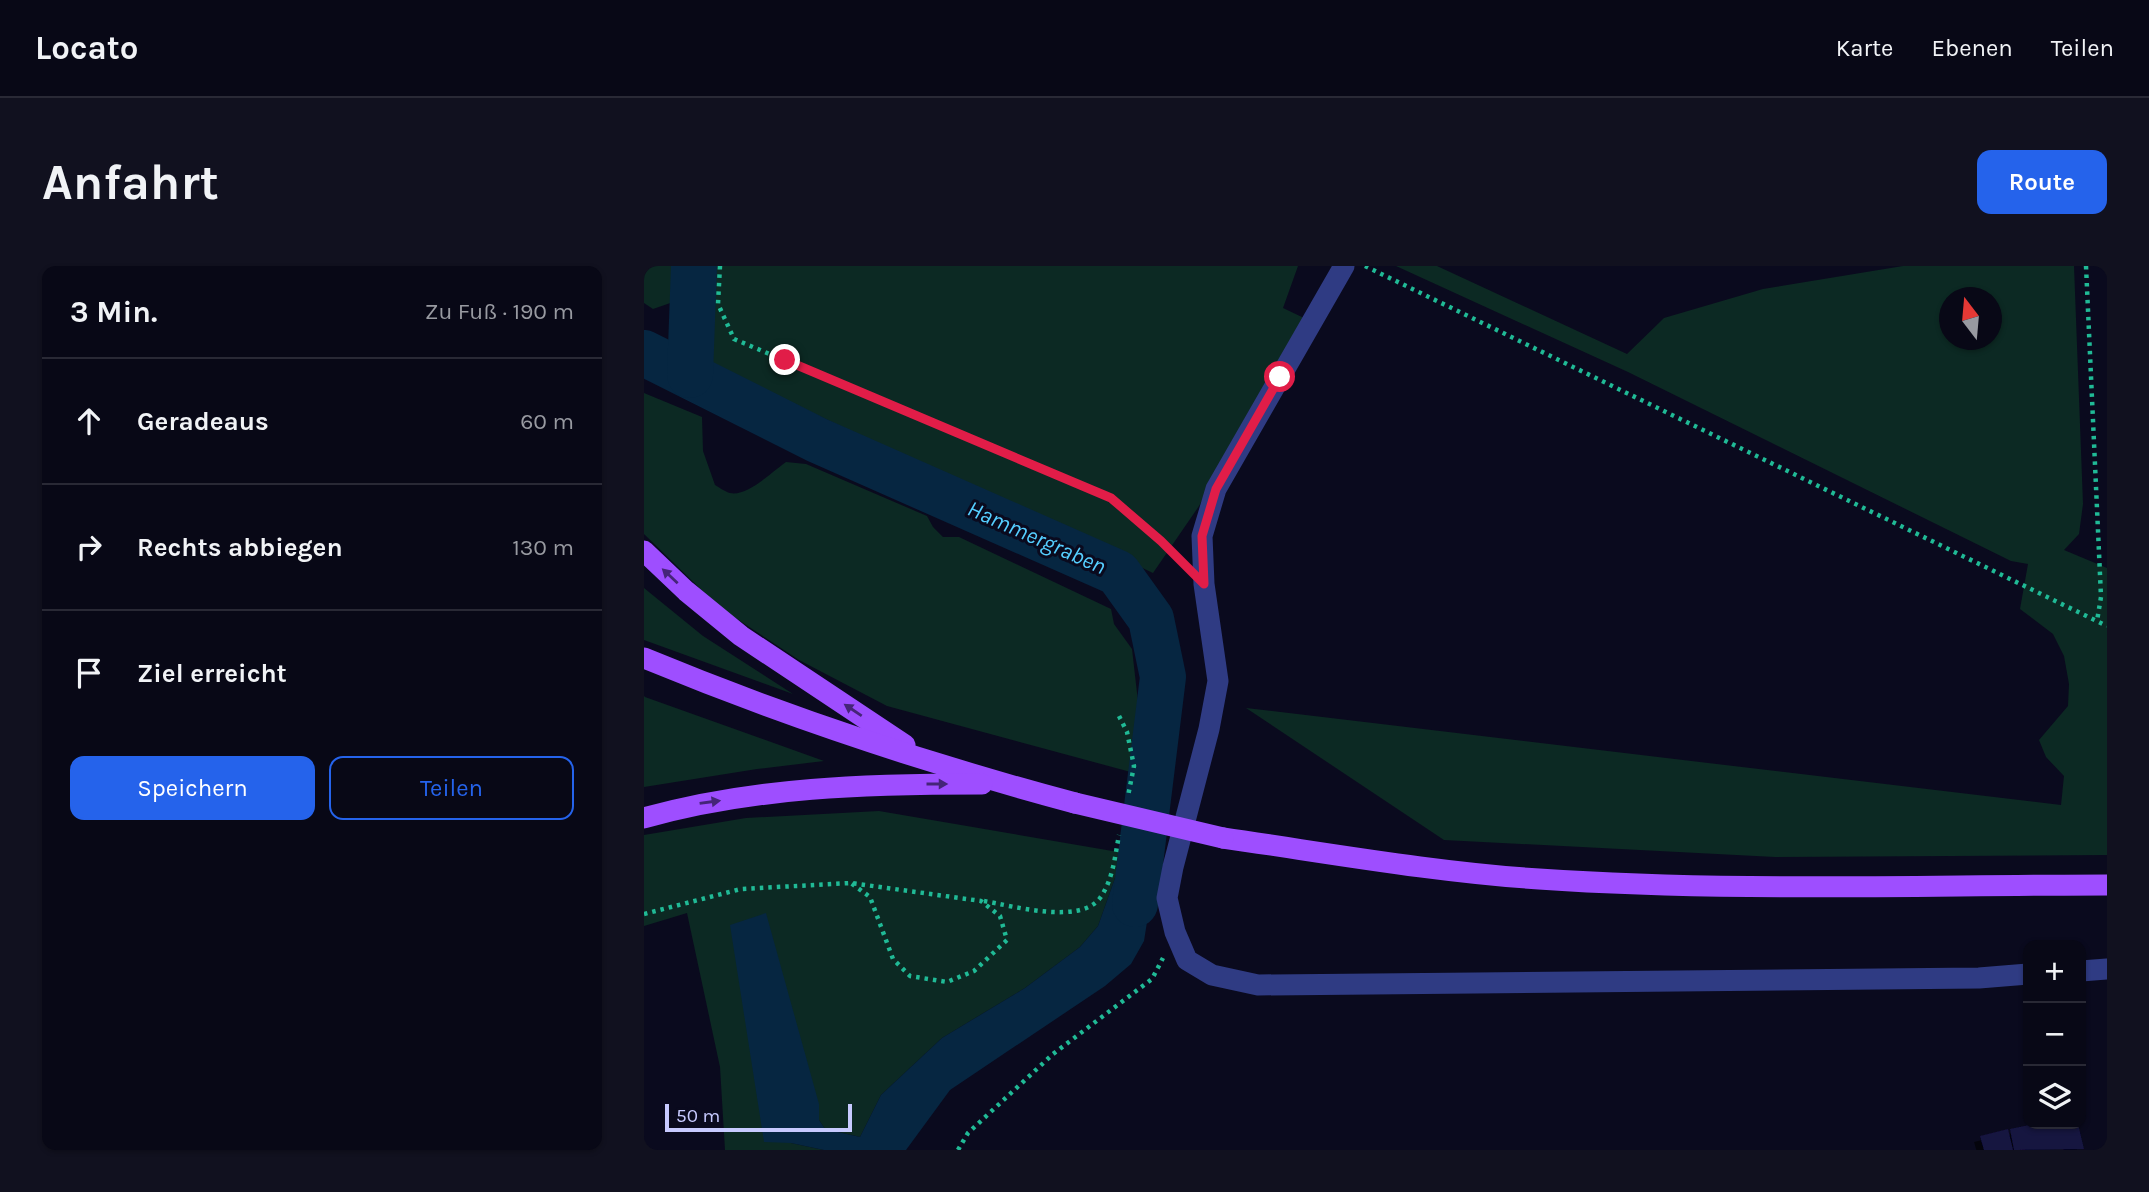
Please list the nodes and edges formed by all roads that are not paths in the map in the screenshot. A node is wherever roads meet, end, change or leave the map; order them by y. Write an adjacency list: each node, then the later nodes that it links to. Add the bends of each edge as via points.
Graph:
1 (1344, 266): 10 (street, via 1216,489 1202,536 1218,681 1167,898 1187,960 1212,975 1258,985)
2 (644, 551): 4 (main road, one-way to 2, via 741,636)
3 (644, 657): 4 (main road)
4 (930, 761): 5 (main road)
5 (1006, 785): 6 (main road, one-way to 5, via 689,806 788,791 893,784); 7 (main road, bridge, via 1223,838 1538,879 1698,886)
6 (644, 818)
7 (2107, 884)
8 (2107, 969): 9 (street)
9 (2086, 971)
10 (2023, 974)

